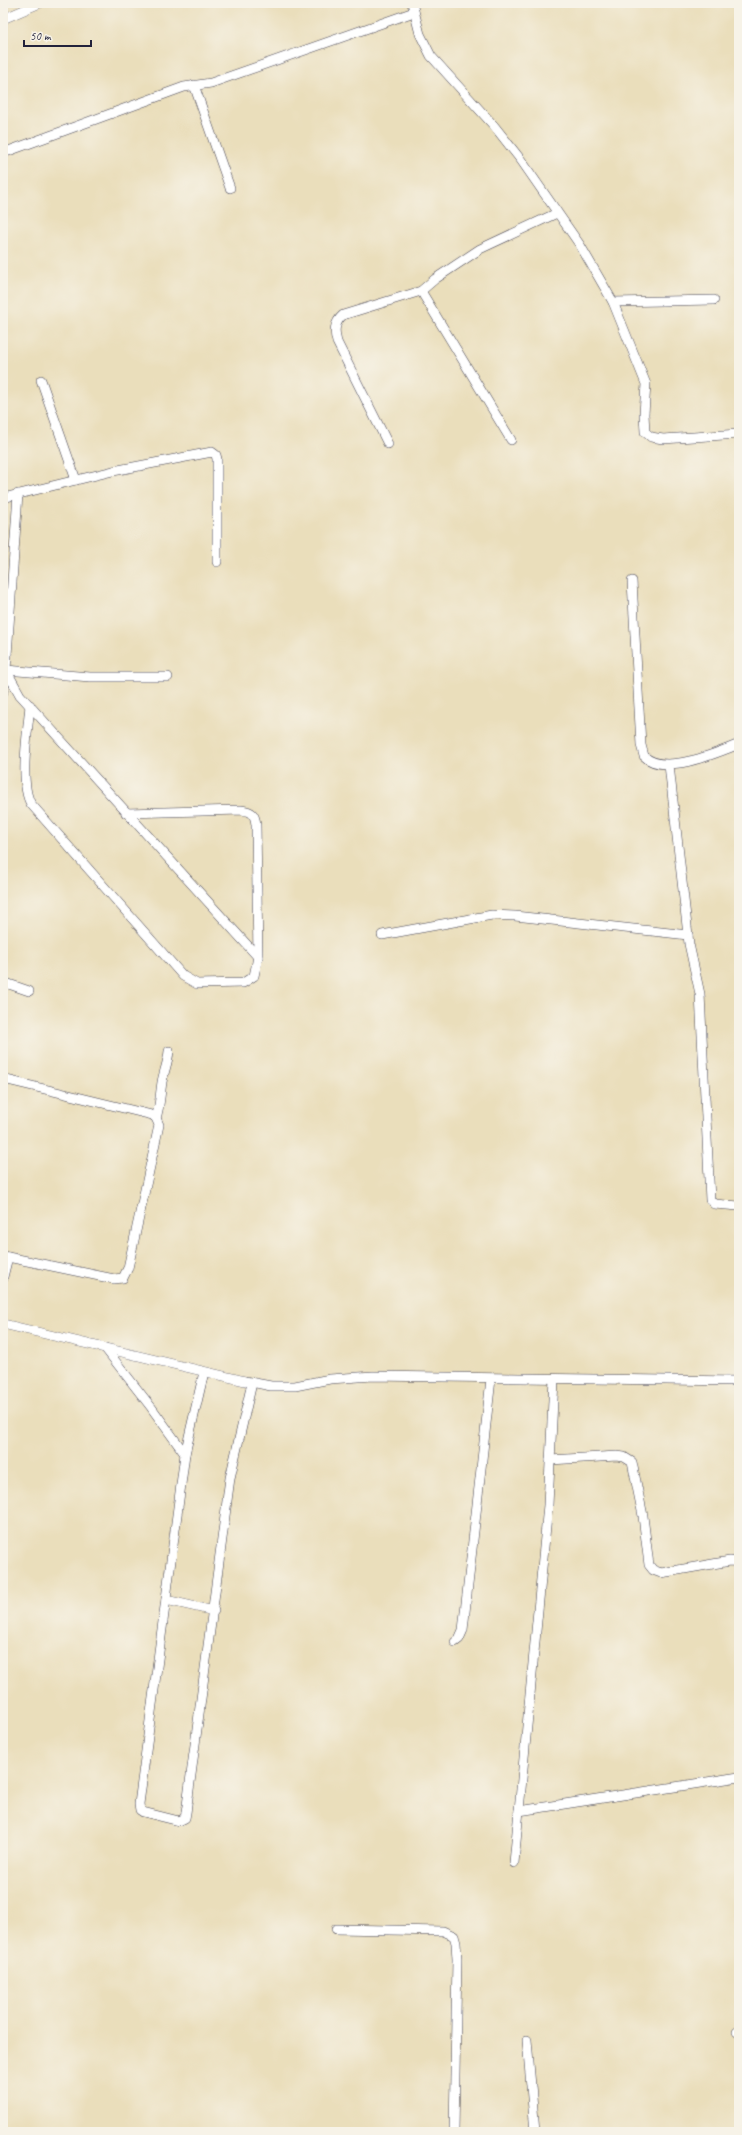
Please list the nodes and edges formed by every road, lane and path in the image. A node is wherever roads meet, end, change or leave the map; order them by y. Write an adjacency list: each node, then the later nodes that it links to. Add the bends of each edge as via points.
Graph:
1 (40, 3): 3 (street)
2 (413, 7): 4 (street, via 218,80); 7 (street, via 420,34 431,56 507,142)
3 (3, 19)
4 (194, 85): 5 (street); 6 (street)
5 (3, 153)
6 (230, 188)
7 (557, 213): 8 (street, via 480,249); 10 (street, via 580,245)
8 (421, 291): 13 (street); 14 (street, via 343,315 335,326 337,342)
9 (714, 300): 10 (street)
10 (612, 302): 12 (street, via 646,384 645,432 663,439)
11 (41, 380): 15 (street)
12 (739, 434)
13 (511, 440)
14 (388, 444)
15 (76, 480): 16 (street); 18 (street, via 207,452 215,453)
16 (18, 494): 17 (street); 20 (street)
17 (3, 498)
18 (217, 562)
19 (632, 581): 25 (street, via 642,752 647,760)
20 (6, 670): 21 (street, via 90,677); 22 (street); 23 (street, via 15,688)
21 (168, 677)
22 (3, 692)
23 (30, 705): 26 (street); 29 (street, via 25,781 26,794 31,804 183,976 197,984 243,983 254,976)
24 (739, 744): 25 (street)
25 (670, 765): 28 (street)
26 (126, 813): 29 (street); 29 (street, via 241,810 254,814)
27 (382, 935): 28 (street, via 492,915)
28 (688, 935): 35 (street, via 700,994 710,1200 714,1204)
29 (258, 957)
30 (3, 982): 31 (street)
31 (29, 991)
32 (169, 1051): 34 (street)
33 (3, 1079): 34 (street, via 111,1104)
34 (156, 1118): 36 (street, via 158,1130 128,1268 123,1278 114,1279)
35 (739, 1206)
36 (5, 1256): 37 (street)
37 (3, 1277)
38 (3, 1324): 39 (street)
39 (105, 1348): 40 (street); 45 (street)
40 (204, 1372): 44 (street); 45 (street)
41 (491, 1378): 42 (street); 44 (street, via 373,1376 330,1379 295,1386); 50 (street, via 463,1630)
42 (554, 1379): 43 (street); 46 (street)
43 (739, 1381)
44 (252, 1383): 49 (street, via 230,1478)
45 (185, 1454): 48 (street)
46 (550, 1460): 47 (street, via 624,1456 632,1462 643,1516 649,1565 653,1570 661,1573 730,1561); 52 (street)
47 (739, 1562)
48 (166, 1600): 49 (street); 49 (street, via 140,1810 179,1820 185,1818 186,1813)
49 (214, 1611)
50 (455, 1642)
51 (739, 1777): 52 (street)
52 (519, 1811): 53 (street)
53 (514, 1863)
54 (336, 1929): 56 (street, via 443,1931 454,1936 457,1954)
55 (527, 2040): 57 (street)
56 (454, 2132)
57 (535, 2132)

